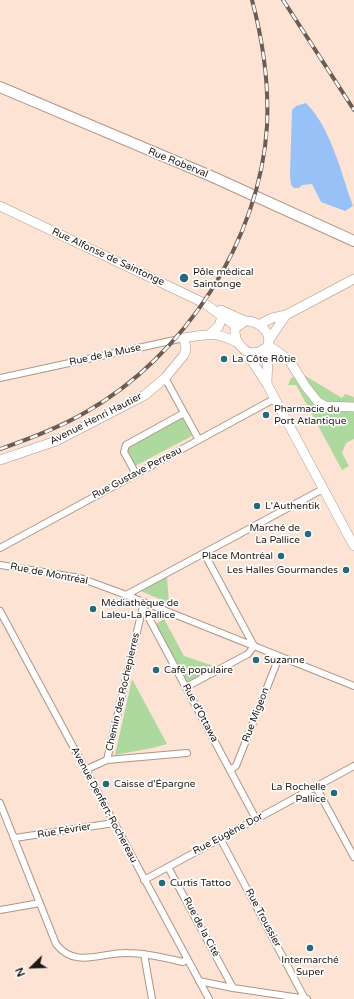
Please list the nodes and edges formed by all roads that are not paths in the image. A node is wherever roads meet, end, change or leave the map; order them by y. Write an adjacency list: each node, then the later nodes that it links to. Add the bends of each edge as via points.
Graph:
1 (0, 87): 3 (main road, Rue Roberval, via 213,177)
2 (0, 206): 5 (main road, Rue Alfonse de Saintonge, via 204,303)
3 (354, 241)
4 (354, 279): 6 (main road)
5 (219, 313): 7 (main road, Rue Alfonse de Saintonge, via 221,310); 9 (main road, Rue Alfonse de Saintonge); 10 (main road)
6 (286, 315): 8 (main road, via 272,318); 13 (main road)
7 (244, 321): 8 (main road, via 252,321); 9 (main road)
8 (259, 325): 13 (main road, via 266,330)
9 (235, 328): 10 (main road, Rue de la Muse); 12 (main road)
10 (214, 331): 11 (main road, Rue de la Muse); 12 (main road, Rue de la Muse)
11 (184, 338): 15 (street, Rue de la Muse); 16 (main road, Avenue Henri Hautier, via 184,355)
12 (237, 342): 14 (main road)
13 (268, 344): 14 (main road, via 259,352); 17 (main road); 19 (main road, via 289,360 318,402 325,406)
14 (250, 353): 17 (main road, via 252,361)
15 (0, 378)
16 (165, 378): 20 (street); 22 (main road, Avenue Henri Hautier, via 145,395 64,437)
17 (267, 384): 18 (main road)
18 (274, 399): 21 (street, Rue Gustave Perreau); 24 (main road)
19 (354, 407)
20 (184, 413): 21 (street); 23 (street, via 126,445 124,452)
21 (199, 440): 23 (street, Rue Gustave Perreau)
22 (0, 460)
23 (136, 474): 26 (street, Rue Gustave Perreau)
24 (323, 489): 25 (main road); 27 (street)
25 (354, 546)
26 (0, 548)
27 (204, 553): 29 (street); 32 (street)
28 (0, 565): 29 (street, Rue de Montréal, via 80,578)
29 (126, 595): 30 (street, Rue de Montréal)
30 (143, 604): 32 (street, Rue de Montréal); 35 (street, Rue d'Ottawa); 37 (street, Chemin des Rochepierres)
31 (0, 611): 39 (street, Avenue Denfert-Rochereau)
32 (254, 646): 33 (street, Rue de Montréal); 35 (street, via 248,654)
33 (279, 657): 34 (street, Rue de Montréal); 40 (street, Rue Migeon, via 236,766)
34 (354, 686)
35 (186, 687): 40 (street, Rue d'Ottawa)
36 (187, 752): 37 (street)
37 (107, 760): 39 (street)
38 (354, 766): 41 (street, Rue Eugène Dor)
39 (85, 770): 44 (street, Avenue Denfert-Rochereau)
40 (230, 770): 43 (street, Rue d'Ottawa)
41 (316, 787): 43 (street, Rue Eugène Dor); 47 (street)
42 (0, 803): 45 (street)
43 (256, 819): 46 (street, Rue Eugène Dor)
44 (114, 823): 45 (street, Rue Février); 49 (street, Avenue Denfert-Rochereau)
45 (15, 838): 50 (street)
46 (220, 838): 48 (street, Rue Eugène Dor); 58 (street, Rue Troussier)
47 (354, 857)
48 (168, 867): 49 (street, Rue Eugène Dor); 55 (street, Rue de la Cité)
49 (144, 880): 53 (street, Avenue Denfert-Rochereau)
50 (40, 902): 51 (street); 52 (street, via 56,944 61,951 70,956 86,958 126,953)
51 (0, 910)
52 (144, 954): 53 (street, via 183,962); 56 (street)
53 (187, 959): 54 (street, Avenue Denfert-Rochereau)
54 (199, 981): 55 (street); 57 (street, Avenue Denfert-Rochereau)
55 (233, 988): 58 (street)
56 (152, 999)
57 (208, 999)
58 (307, 999)

